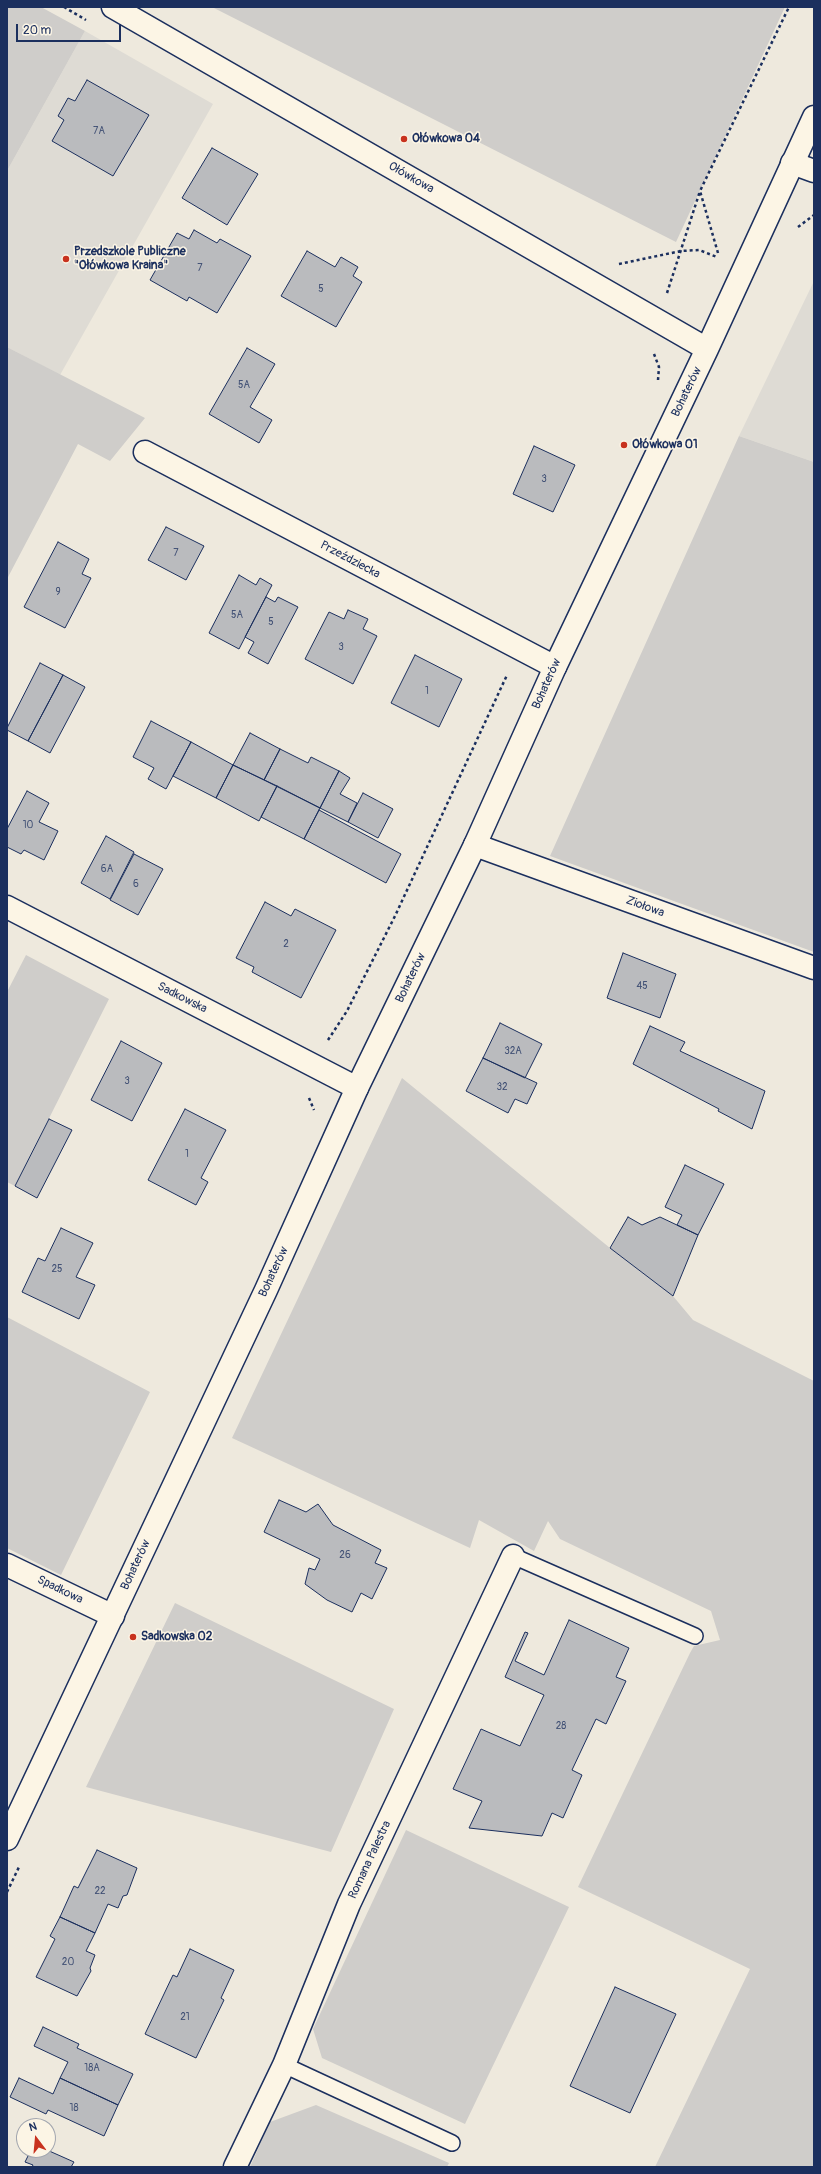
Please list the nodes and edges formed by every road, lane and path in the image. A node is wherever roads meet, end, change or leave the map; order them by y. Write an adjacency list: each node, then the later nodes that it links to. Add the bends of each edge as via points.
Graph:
1 (113, 7): 9 (street, Ołówkowa)
2 (789, 7): 6 (path)
3 (814, 117): 4 (street, Bohaterów)
4 (792, 163): 5 (street); 10 (street, Bohaterów)
5 (814, 171)
6 (700, 191): 7 (path); 7 (path, via 720,258 699,250)
7 (680, 251): 8 (path); 9 (path)
8 (613, 265)
9 (659, 321): 10 (street, Ołówkowa); 11 (path, via 649,343 658,366)
10 (707, 350): 13 (street, Bohaterów)
11 (657, 387)
12 (145, 452): 13 (street, Przeździecka)
13 (546, 662): 14 (street, Bohaterów); 17 (path, via 508,674 395,916 347,1010)
14 (475, 845): 16 (street, Ziołowa); 18 (street, Bohaterów)
15 (7, 907): 18 (street, Sadkowska)
16 (814, 968)
17 (325, 1046)
18 (357, 1088): 23 (street, Bohaterów, via 266,1290)
19 (307, 1095): 20 (path, via 314,1106)
20 (314, 1112)
21 (513, 1556): 24 (lane); 26 (street, Romana Palestra, via 349,1904)
22 (7, 1565): 23 (street, Spadkowa)
23 (113, 1616): 25 (street, Bohaterów)
24 (695, 1636)
25 (7, 1839)
26 (284, 2065): 27 (lane); 28 (street, Romana Palestra)
27 (452, 2143)
28 (235, 2167)

